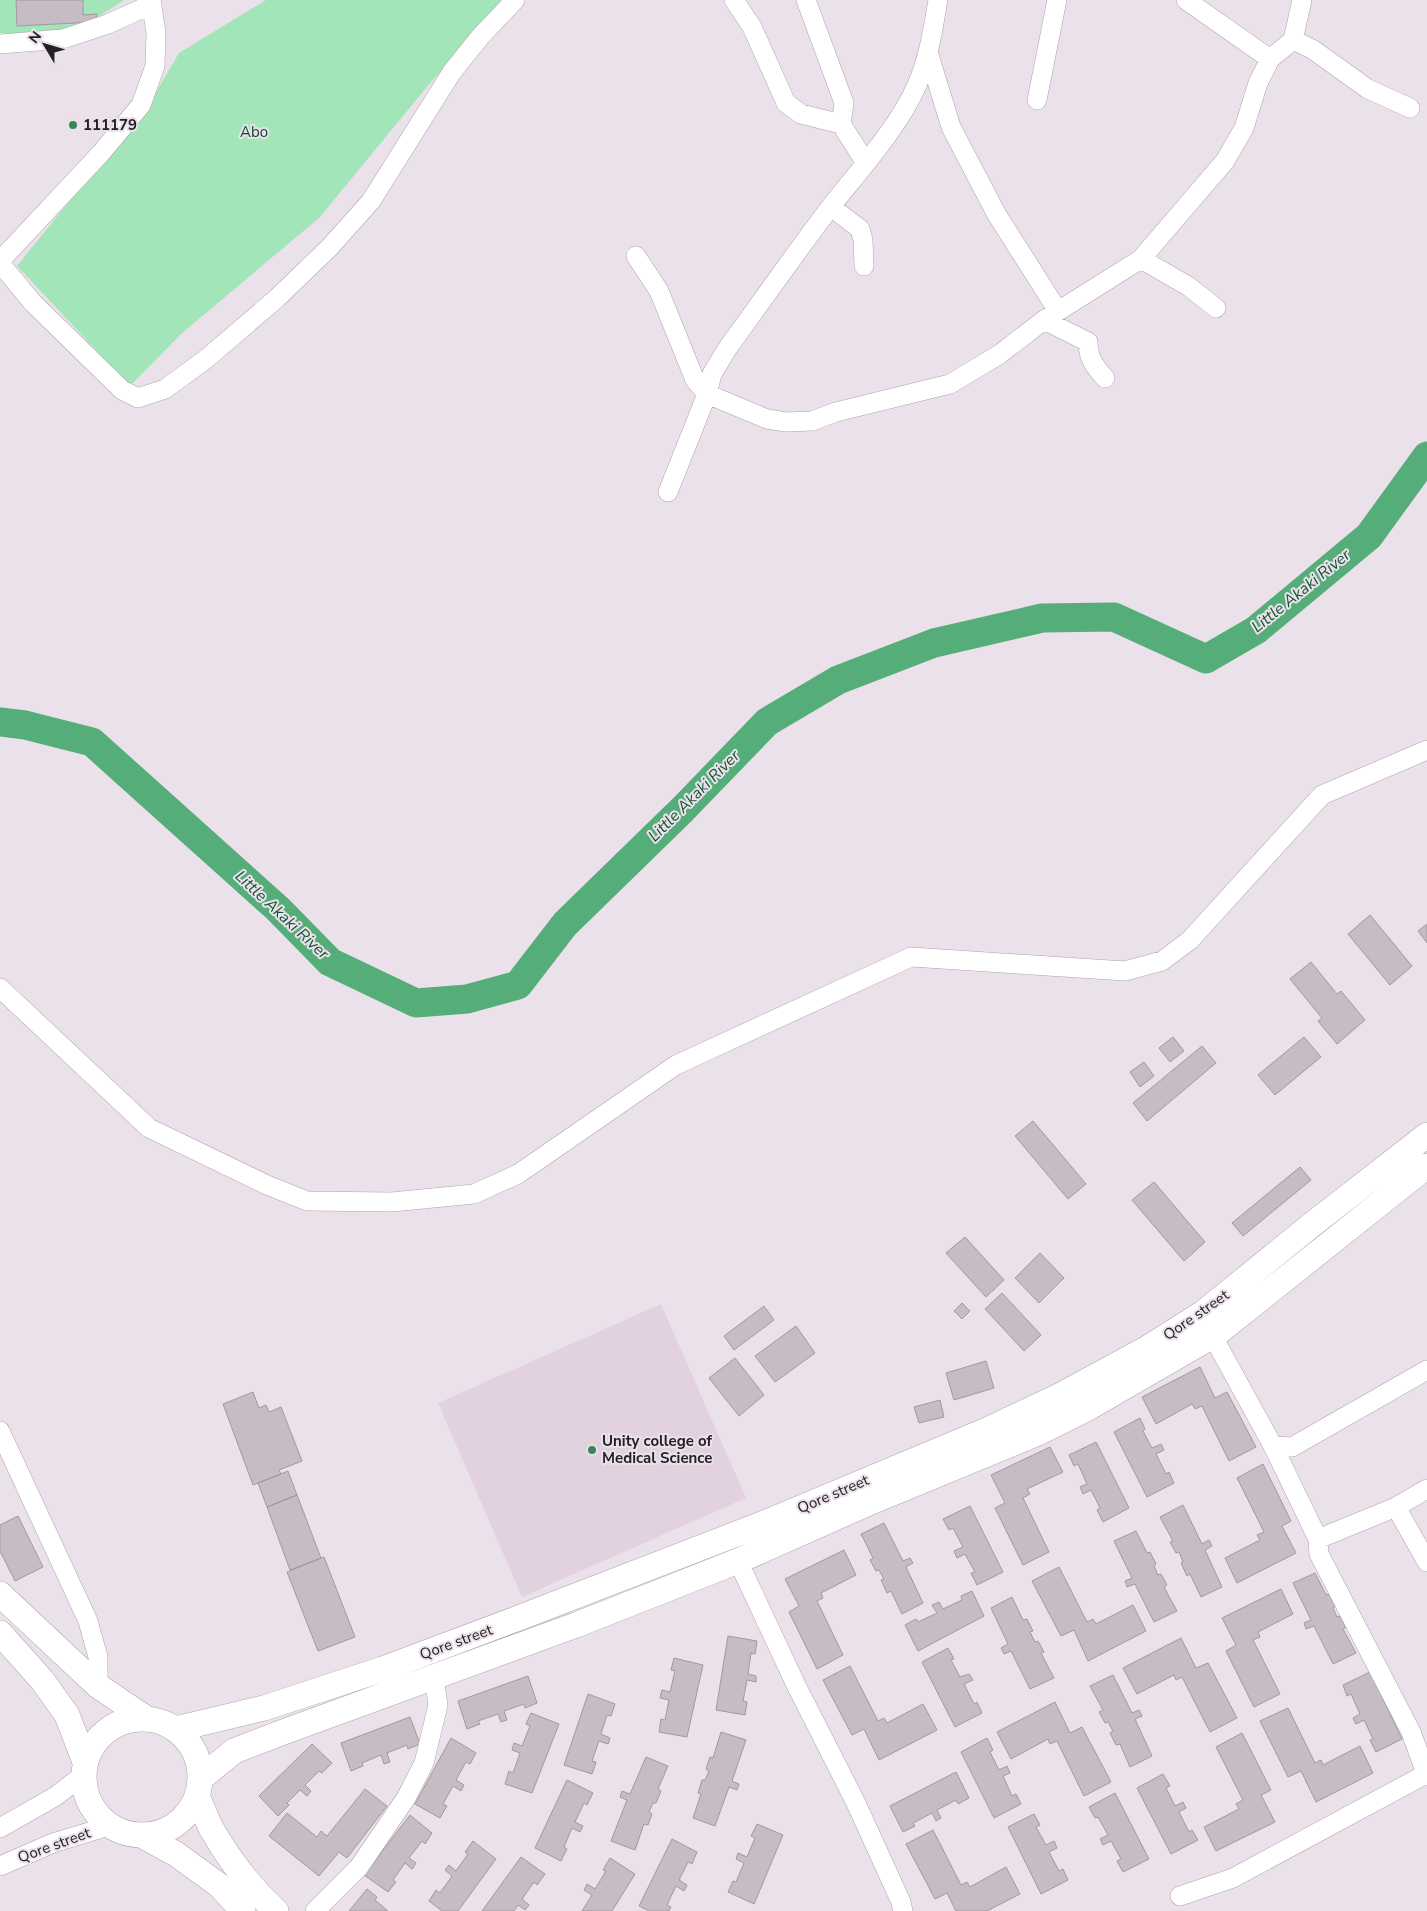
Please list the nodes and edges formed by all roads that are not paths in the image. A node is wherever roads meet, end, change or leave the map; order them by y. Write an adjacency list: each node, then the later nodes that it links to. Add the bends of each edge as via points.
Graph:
1 (515, 0): 20 (street, via 452,72 371,200 329,248 276,299 206,359 165,389 138,398 122,390 33,303)
2 (734, 0): 15 (street, via 752,27 786,103 802,114)
3 (806, 0): 15 (street, via 844,103)
4 (938, 0): 11 (street)
5 (1057, 0): 13 (street)
6 (1186, 0): 12 (street)
7 (1302, 0): 9 (street)
8 (152, 2): 10 (street, via 108,24 63,40); 20 (street, via 155,66 141,105 102,153)
9 (1293, 40): 12 (street); 14 (street, via 1312,49 1368,90)
10 (0, 44)
11 (929, 55): 16 (street, via 917,87); 23 (street, via 951,127)
12 (1270, 59): 19 (street, via 1258,83 1244,128 1225,161)
13 (1037, 100)
14 (1410, 108)
15 (841, 124): 16 (street)
16 (866, 163): 17 (street)
17 (831, 206): 21 (street, via 860,229); 25 (street, via 727,349 712,374)
18 (636, 256): 25 (street, via 659,291 695,380)
19 (1141, 259): 22 (street, via 1188,286); 23 (street)
20 (0, 262)
21 (864, 266)
22 (1216, 308)
23 (1051, 315): 24 (street, via 1088,342 1092,364); 25 (street, via 1000,354 950,384 812,421 786,422 767,418)
24 (1105, 378)
25 (707, 394): 26 (street)
26 (668, 492)
27 (1427, 750): 28 (street, via 1322,795 1190,940 1162,961 1125,970 911,957 676,1065 518,1174 474,1194 392,1202 307,1201 268,1185 148,1128)
28 (0, 988)
29 (1427, 1135): 31 (main road, Qore street)
30 (1427, 1166): 32 (main road, Qore street)
31 (1203, 1313): 32 (street); 46 (main road, Qore street, via 1146,1349 1061,1395 987,1430 762,1524 383,1669 264,1708)
32 (1216, 1334): 35 (street, via 1217,1344); 39 (main road, Qore street, via 1088,1408 1038,1432)
33 (1427, 1370): 35 (street, via 1292,1447)
34 (0, 1431): 44 (street, via 88,1621 98,1657)
35 (1273, 1446): 38 (street)
36 (1427, 1489): 37 (street)
37 (1396, 1506): 38 (street); 40 (street)
38 (1318, 1539): 48 (street, via 1319,1554 1411,1732)
39 (738, 1561): 43 (main road, Qore street); 58 (street, via 854,1801)
40 (1427, 1562)
41 (0, 1594): 44 (main road)
42 (0, 1633): 47 (main road, via 42,1680 67,1715)
43 (434, 1678): 49 (main road, Qore street, via 234,1751); 57 (street, via 438,1705 424,1763 406,1798 359,1868)
44 (98, 1686): 45 (main road)
45 (147, 1718): 46 (main road); 47 (main road, via 127,1720 108,1729 94,1744)
46 (176, 1729): 49 (main road, via 194,1750 199,1764)
47 (84, 1769): 50 (main road, via 86,1794 95,1812); 51 (street, via 56,1796)
48 (1426, 1775): 54 (street, via 1233,1878)
49 (199, 1787): 52 (main road, via 189,1812 176,1824 161,1833); 56 (main road, via 211,1828 239,1869)
50 (109, 1826): 52 (main road, via 125,1834); 53 (street, Qore street, via 53,1843)
51 (0, 1828)
52 (144, 1836): 55 (main road, via 176,1854 220,1886)
53 (0, 1866)
54 (1180, 1896)
55 (243, 1911)
56 (276, 1911)
57 (315, 1911)
58 (902, 1911)

